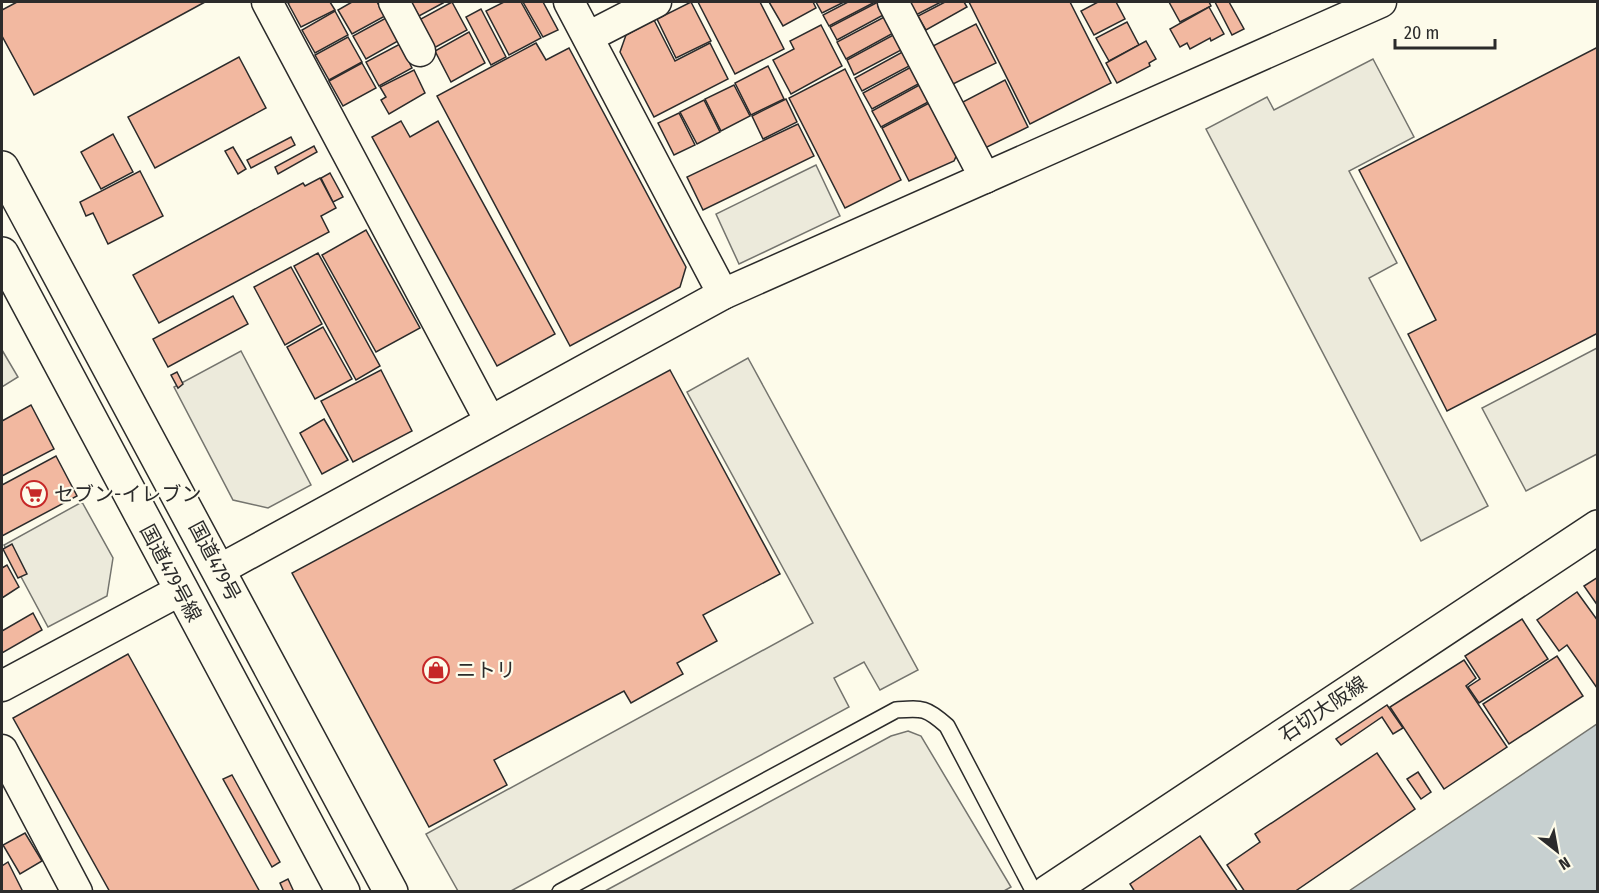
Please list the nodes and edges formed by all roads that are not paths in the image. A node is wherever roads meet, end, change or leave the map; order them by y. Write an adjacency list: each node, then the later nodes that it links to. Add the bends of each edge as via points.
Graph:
1 (267, 2): 14 (street)
2 (394, 2): 9 (street)
3 (569, 2): 8 (street)
4 (656, 2): 8 (street)
5 (893, 2): 11 (street)
6 (1381, 2): 7 (street)
7 (1338, 10): 11 (street)
8 (588, 37): 13 (street)
9 (420, 51)
10 (2, 168): 16 (main road, 国道479号)
11 (985, 178): 13 (street)
12 (2, 254): 17 (main road, 国道479号線)
13 (723, 294): 14 (street)
14 (490, 421): 16 (street)
15 (1598, 528): 25 (main road, 石切大阪線)
16 (219, 570): 22 (main road, 国道479号)
17 (180, 590): 18 (street); 21 (main road, 国道479号線)
18 (2, 686)
19 (2, 750): 20 (street)
20 (77, 891)
21 (343, 891)
22 (391, 891)
23 (560, 891): 24 (lane, via 896,710 920,708 946,726)
24 (1034, 891)
25 (1048, 891)

